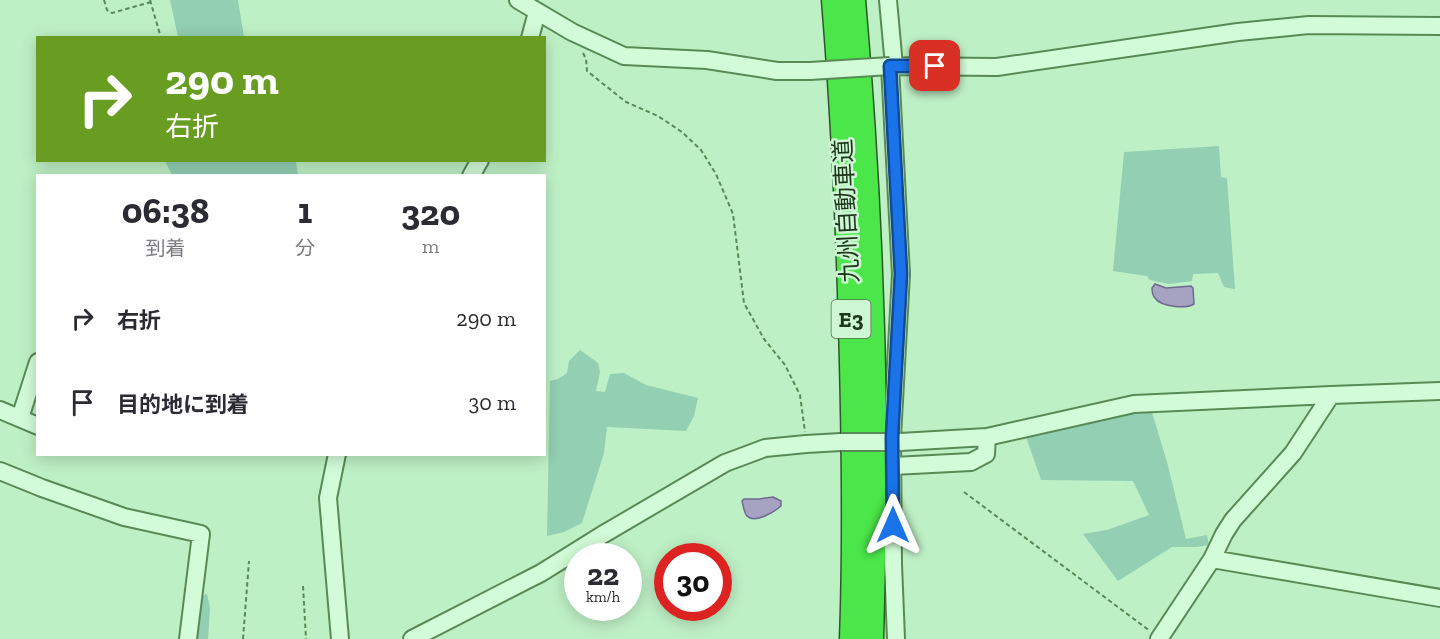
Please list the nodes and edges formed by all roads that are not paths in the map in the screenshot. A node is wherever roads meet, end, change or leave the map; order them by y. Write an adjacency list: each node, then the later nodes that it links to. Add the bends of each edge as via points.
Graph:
1 (518, 0): 5 (street)
2 (834, 0): 24 (highway, 九州自動車道 / E3, via 848,213 855,442)
3 (853, 0): 25 (highway, 九州自動車道 / E3, via 869,237 874,418)
4 (888, 0): 8 (street)
5 (537, 12): 7 (street); 8 (street, bridge, via 624,56 707,60 777,71)
6 (1440, 26): 8 (street, via 1309,25 997,67)
7 (531, 36)
8 (892, 66): 17 (street, via 901,274)
9 (36, 368): 13 (street)
10 (1440, 391): 11 (street)
11 (1331, 395): 15 (street, via 1134,404); 19 (street, via 1293,453 1233,520)
12 (0, 411): 13 (street)
13 (20, 418): 14 (street)
14 (36, 425)
15 (987, 437): 17 (street, via 986,454 971,462); 23 (street, bridge, via 765,448 725,463 541,573)
16 (337, 456): 22 (street, via 328,498)
17 (892, 466): 26 (street)
18 (0, 471): 21 (street, via 124,517 201,534)
19 (1212, 559): 20 (street); 27 (street)
20 (1440, 598)
21 (188, 639)
22 (340, 639)
23 (412, 639)
24 (852, 639)
25 (871, 639)
26 (896, 639)
27 (1159, 639)

